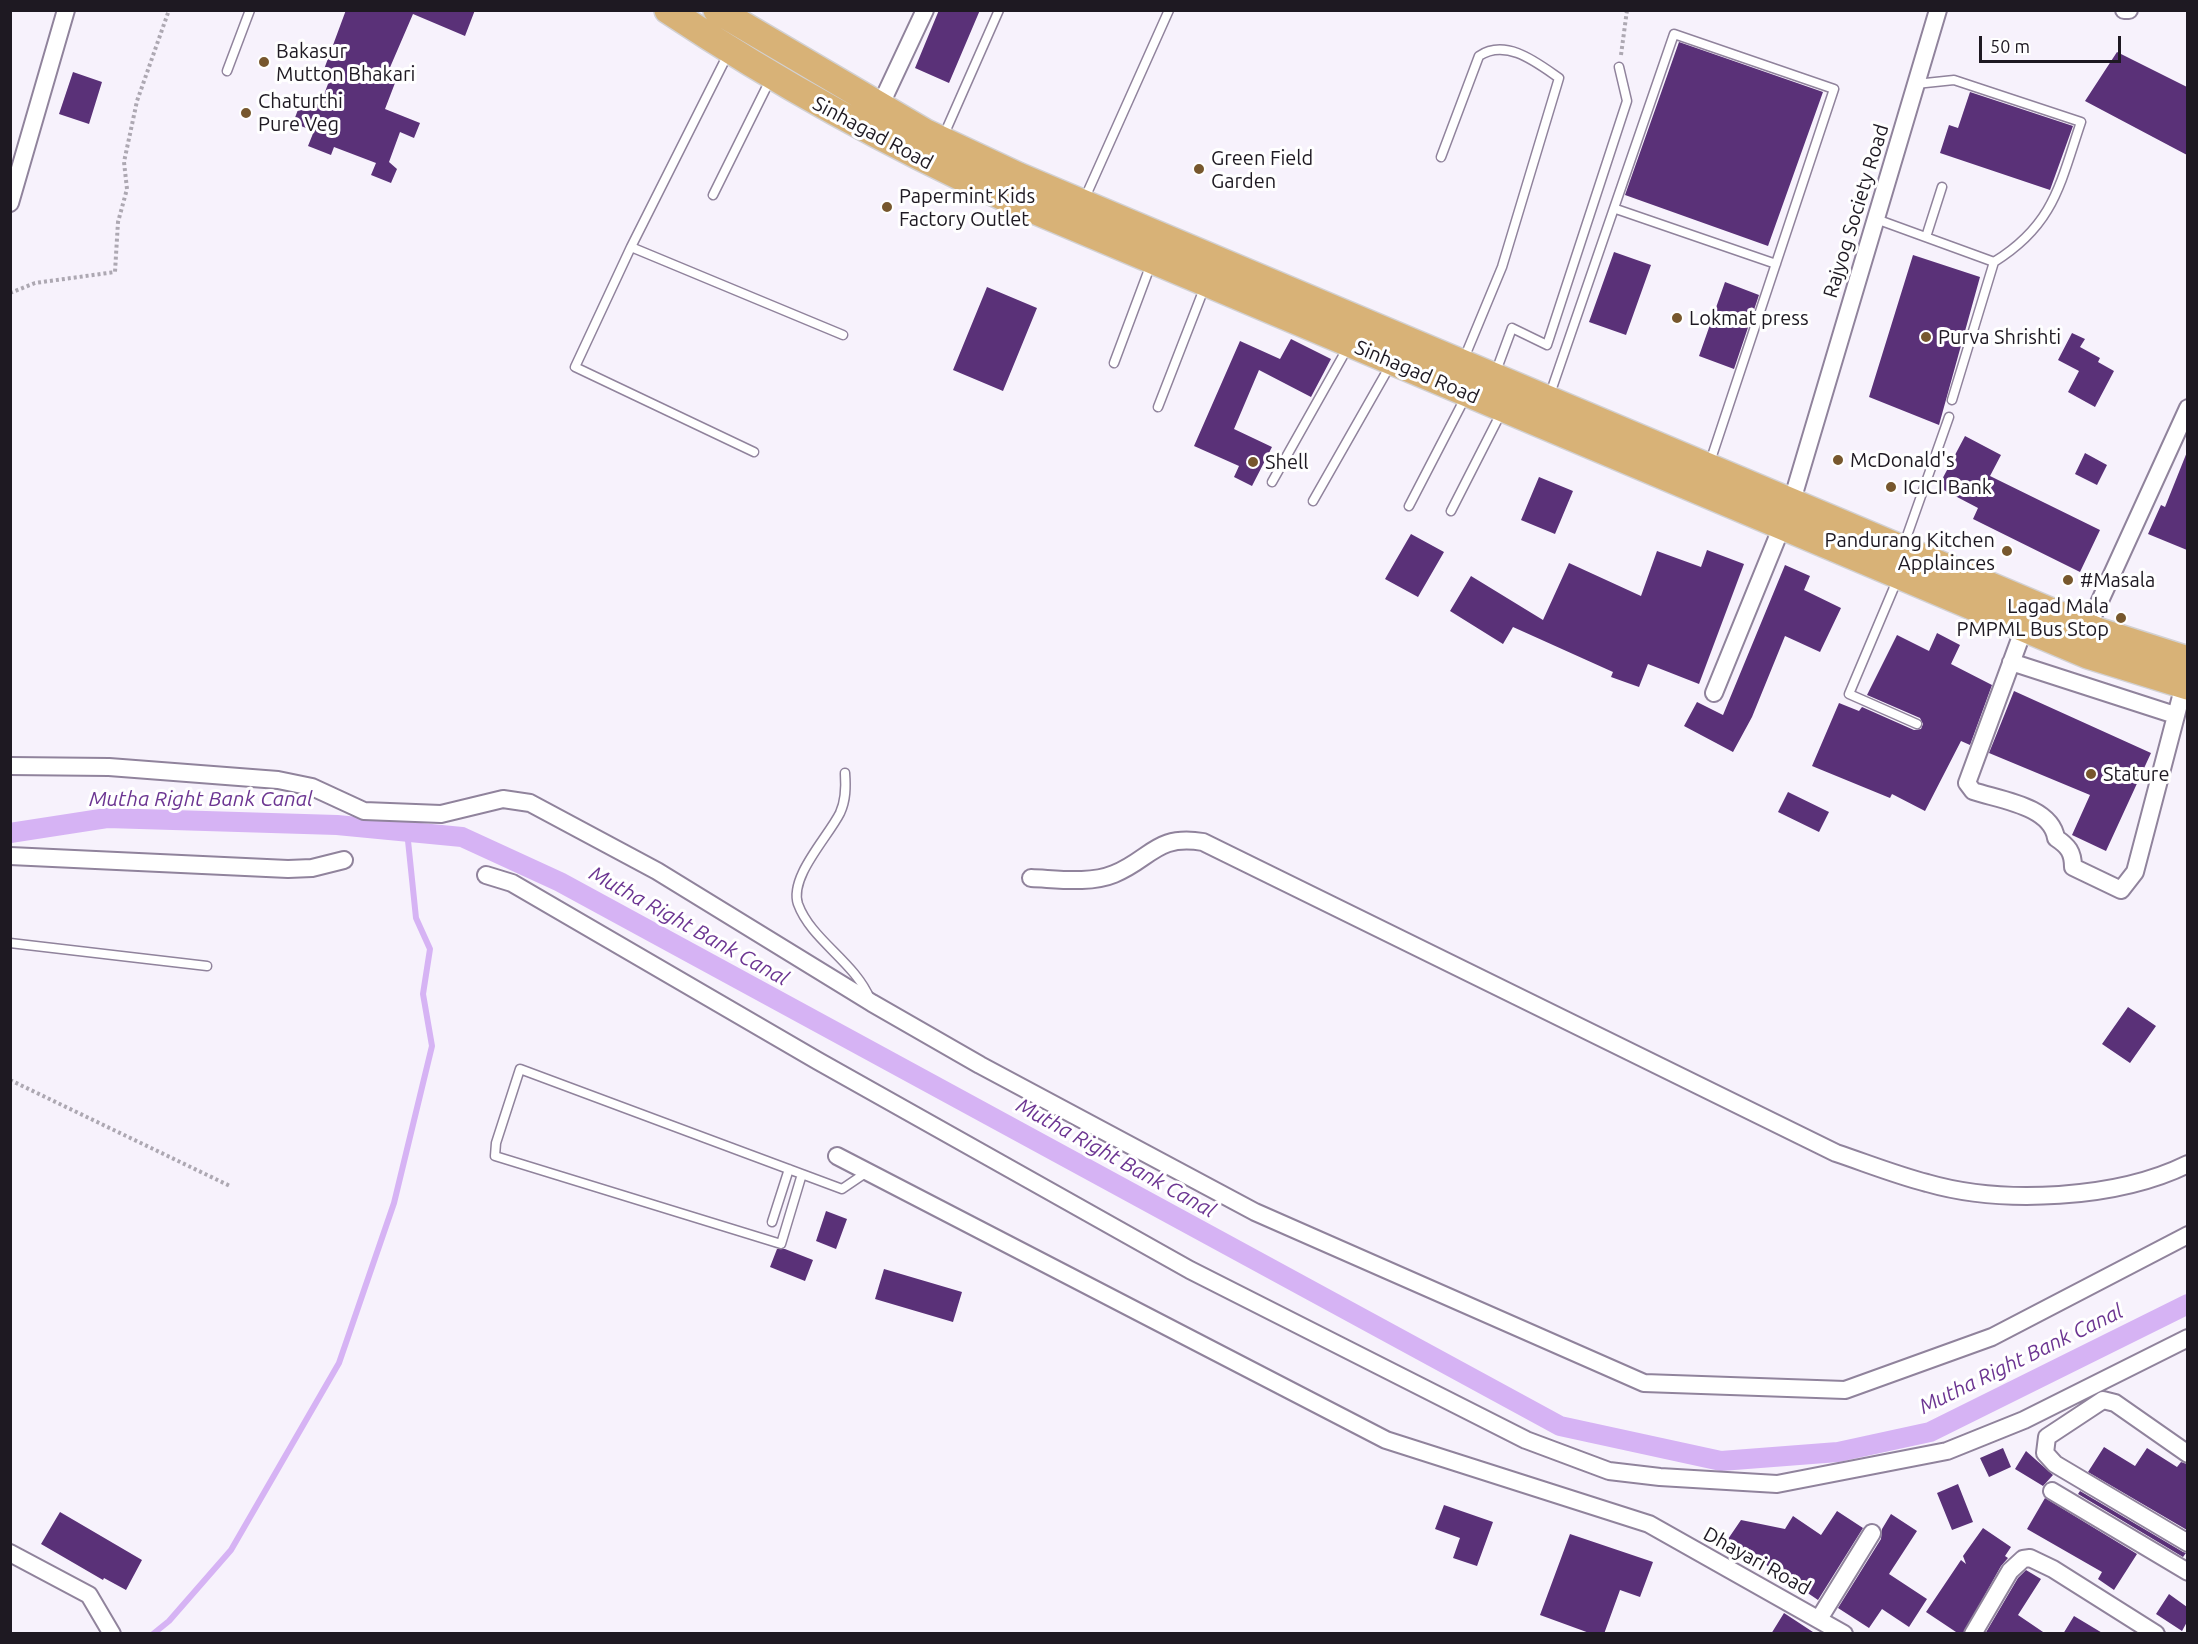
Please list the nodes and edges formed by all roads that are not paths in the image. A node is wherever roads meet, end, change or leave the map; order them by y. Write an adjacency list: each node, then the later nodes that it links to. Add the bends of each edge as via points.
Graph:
1 (66, 10): 20 (street)
2 (250, 10): 11 (lane)
3 (668, 10): 9 (main road, Sinhagad Road)
4 (717, 10): 14 (main road, Sinhagad Road)
5 (925, 10): 14 (street)
6 (999, 10): 15 (lane)
7 (1169, 10): 21 (lane)
8 (1938, 10): 13 (street, Rajyog Society Road)
9 (730, 51): 12 (main road, Sinhagad Road); 25 (lane)
10 (1619, 67): 35 (lane, via 1627,101 1547,345 1512,328)
11 (227, 71)
12 (771, 77): 18 (main road, Sinhagad Road, via 913,155); 19 (lane)
13 (1916, 84): 23 (street, Rajyog Society Road); 27 (lane, via 1954,80 2081,122 2056,198 2020,246)
14 (880, 106): 15 (main road, Sinhagad Road)
15 (941, 141): 18 (main road, Sinhagad Road)
16 (1441, 157): 34 (lane, via 1479,56 1484,52 1490,48 1506,49 1533,60 1559,78 1502,267)
17 (1942, 187): 24 (lane)
18 (1013, 188): 21 (main road, Sinhagad Road); 26 (main road, Sinhagad Road)
19 (713, 195)
20 (10, 203)
21 (1083, 203): 34 (main road, Sinhagad Road)
22 (1616, 209): 28 (lane); 28 (lane, via 1674,34 1834,89); 36 (lane)
23 (1876, 219): 24 (lane); 47 (street, Rajyog Society Road)
24 (1926, 237): 27 (lane)
25 (631, 248): 30 (lane); 41 (lane, via 575,367)
26 (1152, 260): 29 (main road, Sinhagad Road); 33 (lane)
27 (1994, 262): 37 (lane)
28 (1776, 264): 42 (lane)
29 (1206, 283): 31 (main road, Sinhagad Road); 38 (lane)
30 (843, 335)
31 (1350, 344): 32 (main road, Sinhagad Road); 43 (lane)
32 (1392, 361): 35 (main road, Sinhagad Road); 44 (lane)
33 (1114, 363)
34 (1462, 364): 35 (main road, Sinhagad Road)
35 (1487, 395): 36 (main road, Sinhagad Road); 45 (lane); 46 (lane); 47 (main road, Sinhagad Road)
36 (1547, 400): 42 (main road, Sinhagad Road)
37 (1952, 400)
38 (1158, 407)
39 (2187, 408): 49 (street)
40 (1949, 417): 48 (lane)
41 (754, 452)
42 (1708, 469): 47 (main road, Sinhagad Road)
43 (1272, 482)
44 (1313, 501)
45 (1409, 506)
46 (1451, 511)
47 (1786, 515): 48 (main road, Sinhagad Road); 53 (street, Rajyog Society Road)
48 (1900, 563): 49 (main road, Sinhagad Road); 50 (main road, Sinhagad Road); 55 (lane, via 1849,694)
49 (2088, 627): 52 (main road, Sinhagad Road)
50 (2024, 628): 51 (street); 52 (main road, Sinhagad Road, via 2088,655)
51 (2011, 662): 54 (street); 54 (street, via 1967,783 1973,791 2043,815 2054,827 2056,838 2070,851 2073,867 2121,890 2135,873)
52 (2186, 677): 54 (street)
53 (1714, 693)
54 (2175, 715)
55 (1917, 724)
56 (10, 766): 64 (street, via 109,767 278,780 312,787 364,811 441,814 502,799 530,803 657,871)
57 (845, 773): 64 (lane, via 846,792 840,814 805,868 797,891 798,904 862,981)
58 (10, 856): 59 (street, via 288,868 312,868)
59 (344, 860)
60 (486, 875): 72 (street, via 512,883 818,1062 1191,1270 1526,1440 1609,1471 1777,1484 1947,1451 2024,1420)
61 (1031, 878): 66 (street, via 1098,879 1115,874 1166,843 1184,839 1203,842 1836,1153 1928,1184 1993,1195 2081,1192 2133,1186)
62 (10, 943): 63 (lane)
63 (207, 966)
64 (872, 1003): 71 (street, via 1255,1212 1644,1383 1845,1390 1992,1337)
65 (837, 1156): 68 (street, Dhayari Road)
66 (2187, 1164)
67 (789, 1169): 69 (lane); 69 (lane, via 520,1069 495,1156 781,1244); 70 (lane)
68 (867, 1172): 69 (lane, via 842,1188); 79 (street, Dhayari Road, via 1386,1440 1649,1524)
69 (802, 1174)
70 (772, 1222)
71 (2187, 1235)
72 (2187, 1338)
73 (2187, 1454): 76 (street, via 2115,1403 2103,1400 2047,1437 2045,1453 2055,1464)
74 (2052, 1491): 78 (street)
75 (1872, 1533): 79 (street)
76 (2187, 1543)
77 (10, 1553): 81 (street, via 89,1596)
78 (2187, 1572)
79 (1819, 1619): 82 (street, Dhayari Road)
80 (2152, 1632): 83 (street, via 2030,1558 2010,1571)
81 (112, 1634)
82 (1844, 1634)
83 (1973, 1634)

